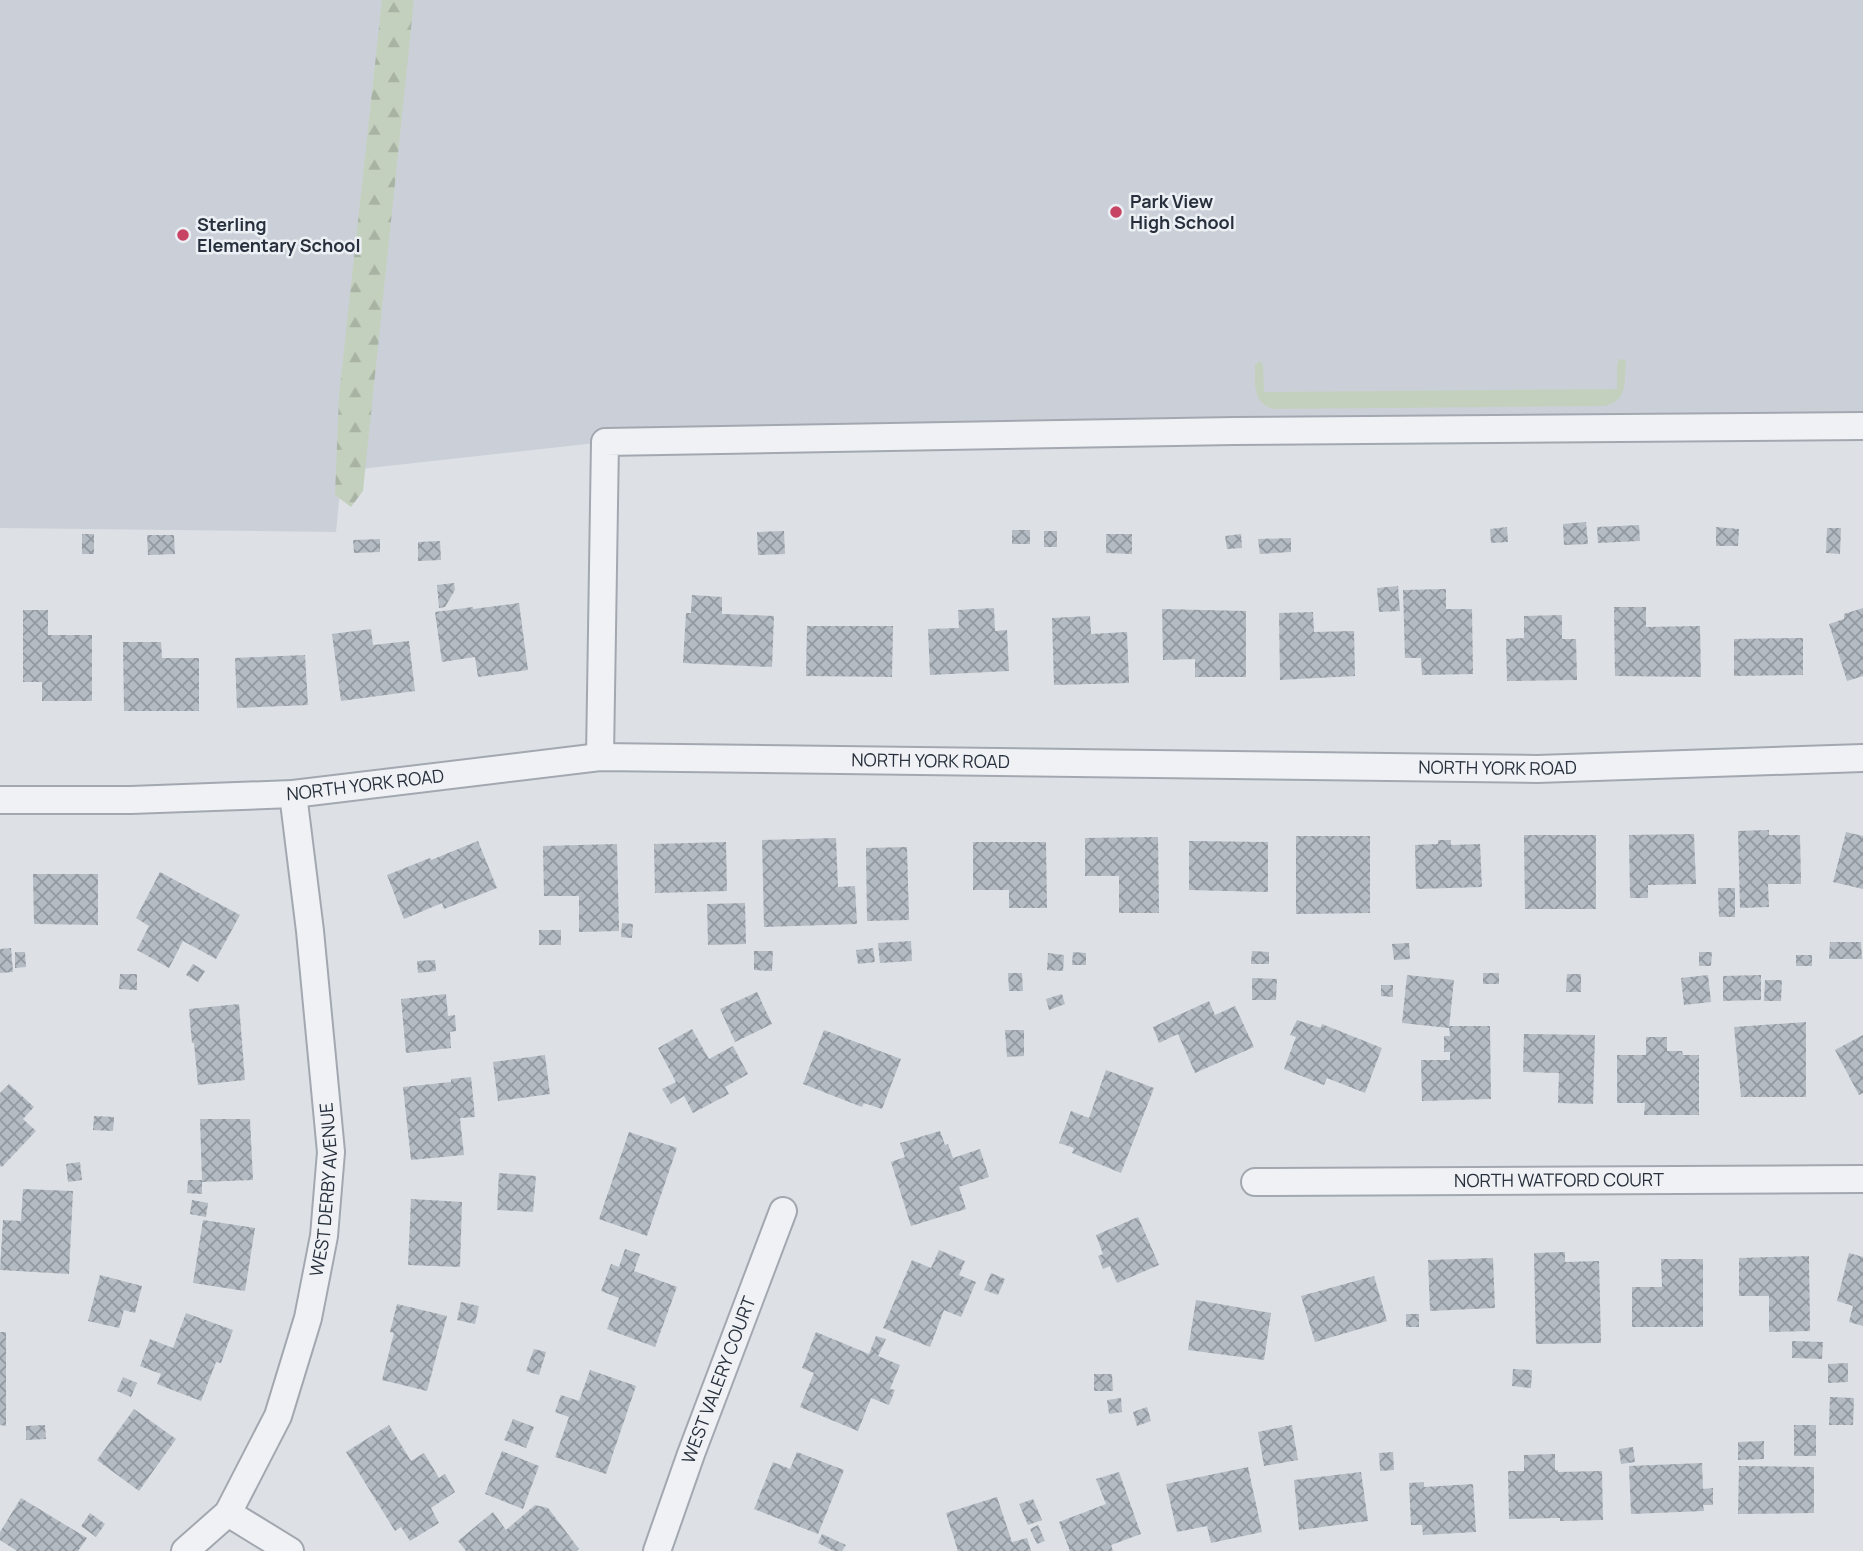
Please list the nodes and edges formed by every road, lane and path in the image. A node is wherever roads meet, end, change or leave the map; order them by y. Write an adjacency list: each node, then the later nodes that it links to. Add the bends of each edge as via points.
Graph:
1 (1863, 426): 2 (street, via 605,442)
2 (600, 757): 3 (street, NORTH YORK ROAD, via 1537,769); 4 (street, NORTH YORK ROAD)
3 (1863, 758)
4 (293, 794): 5 (street, NORTH YORK ROAD); 9 (street, WEST DERBY AVENUE, via 331,1152 324,1236 307,1318 278,1416)
5 (0, 800)
6 (1863, 1179): 7 (street, NORTH WATFORD COURT)
7 (1255, 1182)
8 (783, 1211): 12 (street, WEST VALERY COURT)
9 (228, 1513): 10 (street, WEST DERBY AVENUE); 11 (street)
10 (185, 1551)
11 (290, 1551)
12 (657, 1551)

